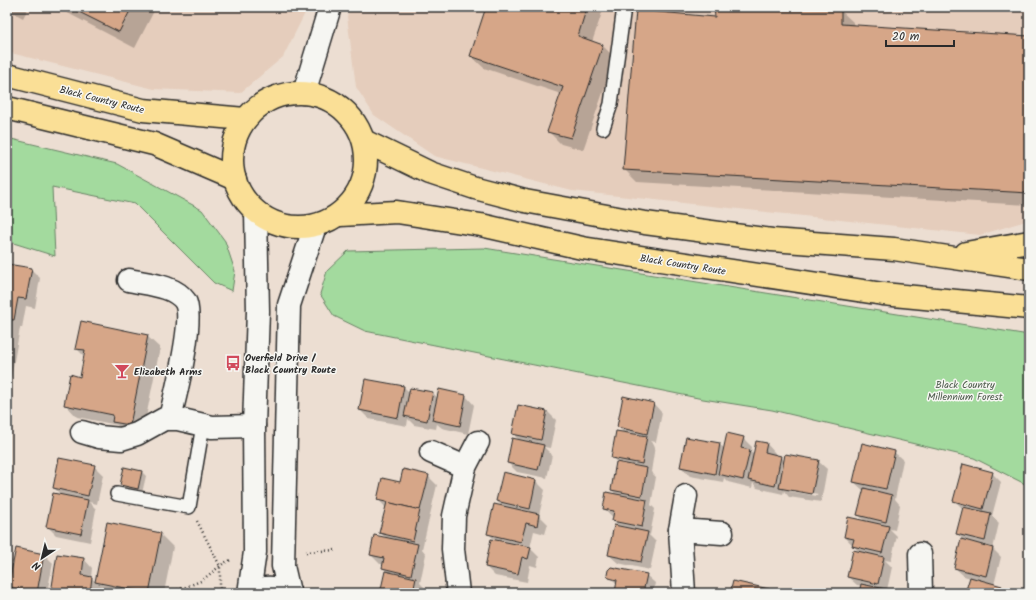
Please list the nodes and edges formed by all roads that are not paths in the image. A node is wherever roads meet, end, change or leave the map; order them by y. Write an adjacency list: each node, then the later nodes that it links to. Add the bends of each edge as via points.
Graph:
1 (330, 7): 4 (street)
2 (624, 7): 7 (lane, via 611,104)
3 (7, 74): 6 (highway, Black Country Route, via 142,110)
4 (304, 93): 6 (highway, Black Country Route, via 272,98); 8 (highway, Black Country Route, via 327,99 341,107 357,126)
5 (7, 108): 9 (highway, via 154,144)
6 (246, 119): 9 (highway, Black Country Route, via 237,134 232,151)
7 (603, 128)
8 (364, 141): 11 (highway, Black Country Route, via 366,166 362,186); 14 (highway, via 430,173 525,201 645,223 772,240)
9 (234, 179): 10 (highway, Black Country Route, via 245,201)
10 (256, 212): 12 (highway, Black Country Route, via 283,226); 20 (street, via 258,311)
11 (340, 215): 12 (highway, Black Country Route); 17 (highway, Black Country Route, via 397,212 481,225 582,248 868,292)
12 (315, 226): 31 (street, via 289,305 283,566)
13 (1029, 242): 14 (highway)
14 (945, 256): 15 (highway)
15 (1029, 269)
16 (129, 280): 18 (street, via 174,292 185,302 188,315 186,336)
17 (1029, 308)
18 (170, 418): 19 (street); 21 (street, via 121,439)
19 (203, 425): 20 (street); 25 (lane, via 189,507)
20 (254, 426): 30 (street, via 255,556)
21 (82, 432)
22 (478, 442): 24 (street)
23 (431, 452): 24 (street)
24 (465, 467): 32 (street, via 454,516 453,549)
25 (116, 494)
26 (686, 496): 27 (street)
27 (680, 530): 28 (street); 33 (street)
28 (722, 533)
29 (920, 554): 34 (street)
30 (249, 593): 31 (street, via 272,587)
31 (289, 593)
32 (458, 593)
33 (684, 593)
34 (921, 593)

